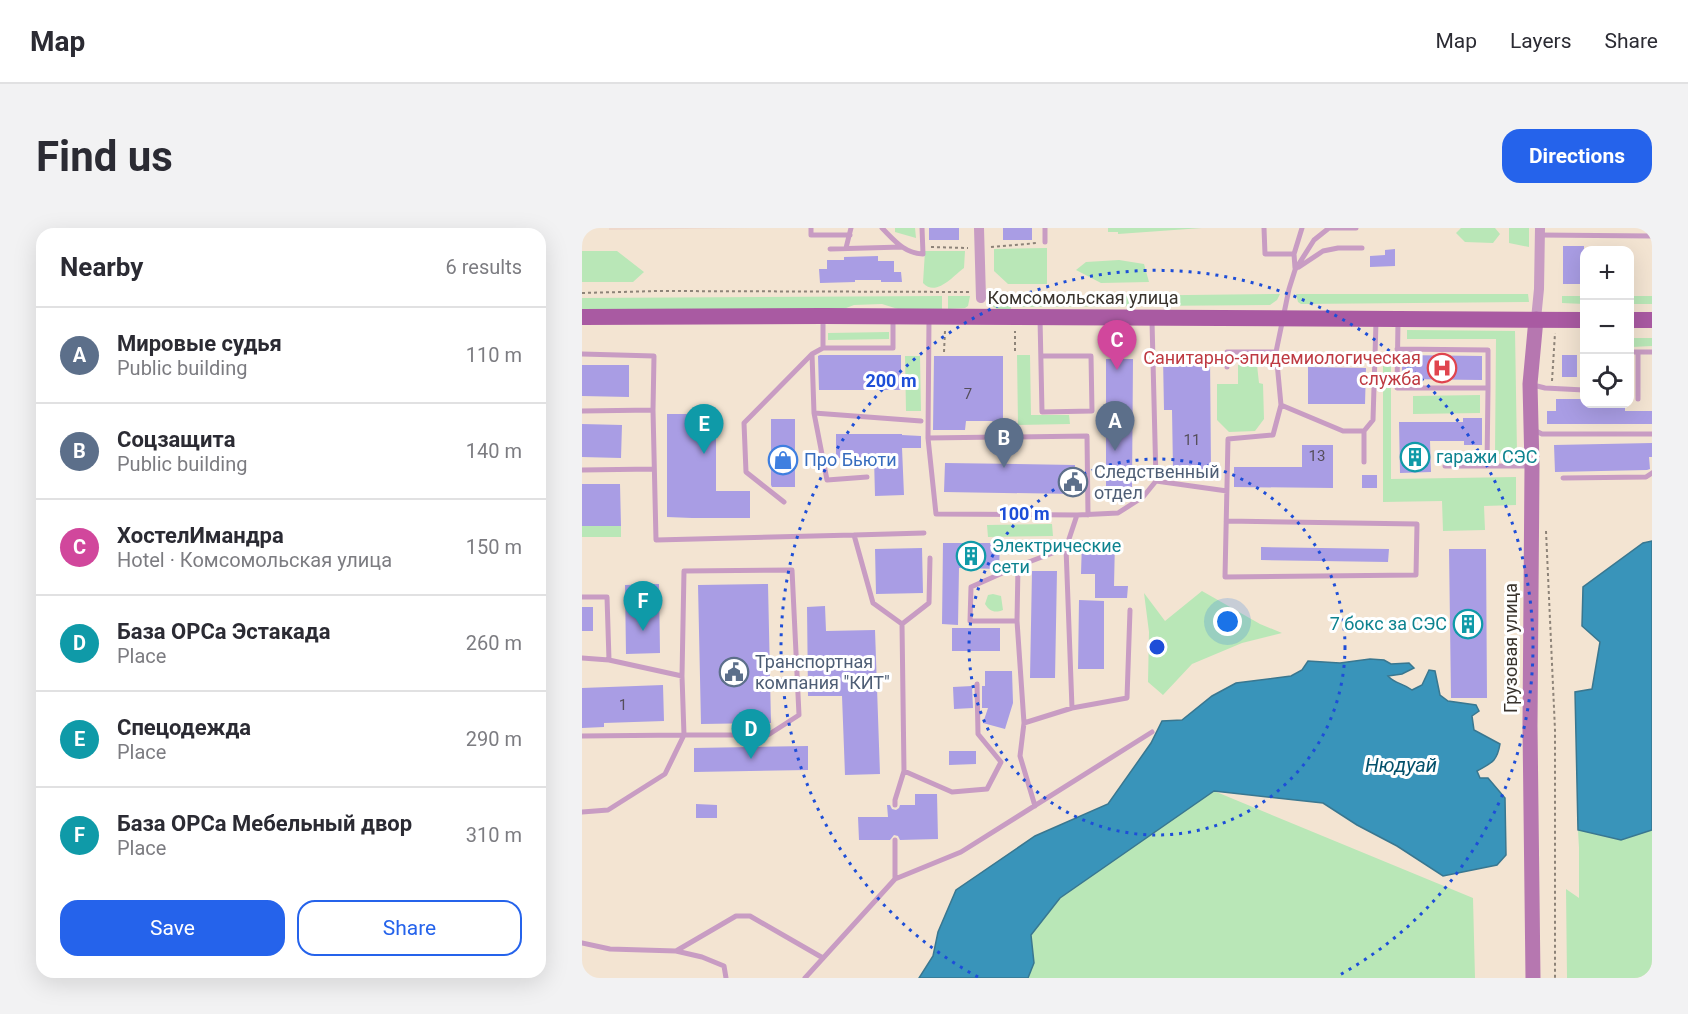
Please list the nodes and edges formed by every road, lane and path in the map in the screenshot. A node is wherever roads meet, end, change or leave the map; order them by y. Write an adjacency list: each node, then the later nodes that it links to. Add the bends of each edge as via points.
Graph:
1 (811, 228): 14 (lane, via 811,235)
2 (851, 228): 14 (lane)
3 (882, 228): 18 (lane)
4 (922, 228): 18 (lane, via 923,254)
5 (980, 228): 25 (street)
6 (1045, 228): 17 (lane)
7 (1264, 228): 22 (lane, via 1265,254)
8 (1302, 228): 22 (lane)
9 (1329, 228): 10 (lane); 23 (lane, via 1314,240)
10 (1341, 228): 11 (lane)
11 (1356, 228)
12 (1610, 228): 15 (lane)
13 (1540, 231): 15 (lane); 36 (street)
14 (850, 235): 19 (lane)
15 (1609, 235): 16 (lane)
16 (1652, 236)
17 (1045, 242)
18 (902, 247): 19 (lane)
19 (846, 248): 21 (lane)
20 (1362, 248): 23 (lane, via 1323,251)
21 (830, 249)
22 (1294, 254): 23 (lane)
23 (1295, 270): 33 (lane)
24 (582, 292): 25 (path)
25 (981, 295): 28 (lane)
26 (823, 316): 27 (main road, Комсомольская улица); 29 (main road, Комсомольская улица); 41 (lane)
27 (893, 316): 30 (main road, Комсомольская улица); 41 (lane, via 892,348)
28 (981, 316): 30 (main road, Комсомольская улица); 31 (main road, Комсомольская улица)
29 (582, 317)
30 (928, 317): 64 (lane)
31 (1040, 317): 32 (main road, Комсомольская улица); 49 (lane)
32 (1152, 318): 33 (main road, Комсомольская улица); 74 (lane)
33 (1283, 318): 34 (main road, Комсомольская улица); 43 (lane)
34 (1376, 319): 35 (main road, Комсомольская улица); 62 (lane, via 1373,420)
35 (1398, 319): 36 (main road, Комсомольская улица); 42 (lane)
36 (1536, 320): 37 (main road, Комсомольская улица); 51 (main road, Грузовая улица)
37 (1580, 320)
38 (1634, 320): 39 (main road)
39 (1652, 320)
40 (1556, 331): 53 (path)
41 (823, 348): 48 (lane)
42 (1397, 349): 52 (lane, via 1488,350); 52 (lane, via 1397,388)
43 (1276, 352): 50 (lane, via 1227,352); 56 (lane)
44 (1634, 352): 45 (lane)
45 (1638, 352): 46 (lane); 55 (lane)
46 (1652, 352)
47 (582, 354): 57 (lane, via 654,356)
48 (812, 354): 59 (lane); 76 (lane, via 744,423 746,472)
49 (1041, 356): 49 (lane, via 1042,412 1092,411 1091,356)
50 (1227, 368)
51 (1530, 384): 53 (lane); 61 (main road, Грузовая улица)
52 (1488, 388): 67 (lane)
53 (1551, 388): 54 (lane)
54 (1580, 390)
55 (1638, 399)
56 (1281, 405): 62 (lane, via 1343,431); 75 (lane, via 1273,435 1228,439)
57 (653, 410): 58 (lane); 69 (lane)
58 (582, 411)
59 (814, 413): 60 (lane); 72 (lane, via 827,480)
60 (921, 421)
61 (1531, 428): 63 (lane, via 1542,434); 68 (main road, Грузовая улица)
62 (1364, 431): 65 (lane)
63 (1652, 434)
64 (928, 438): 77 (lane, via 936,513); 78 (lane, via 1086,436)
65 (1364, 462)
66 (1445, 466): 67 (lane)
67 (1486, 466): 68 (lane)
68 (1532, 466): 110 (main road, Грузовая улица)
69 (654, 469): 70 (lane); 82 (lane, via 656,540)
70 (582, 470)
71 (1652, 473): 73 (lane, via 1646,477)
72 (867, 477)
73 (1563, 478)
74 (1156, 480): 75 (lane); 78 (lane, via 1143,497 1118,513)
75 (1227, 491): 79 (lane)
76 (784, 502)
77 (1077, 515): 78 (lane); 83 (lane)
78 (1088, 515)
79 (1226, 521): 79 (lane, via 1225,577 1416,575 1417,524)
80 (1546, 522): 111 (path, via 1555,730)
81 (924, 533): 82 (lane)
82 (854, 535): 89 (lane, via 873,603)
83 (1066, 548): 85 (lane); 94 (lane)
84 (930, 558): 89 (lane, via 929,603)
85 (1018, 566): 88 (lane); 88 (lane, via 971,587 970,621)
86 (582, 597): 91 (lane, via 607,597)
87 (1130, 610): 94 (lane, via 1127,698)
88 (1017, 621): 95 (lane)
89 (902, 624): 99 (lane)
90 (582, 658): 91 (lane)
91 (609, 660): 92 (lane)
92 (682, 676): 97 (lane); 97 (lane, via 684,571 792,570 799,715 768,735)
93 (977, 684): 99 (lane, via 978,734 1001,762 987,789 952,792)
94 (1072, 708): 95 (lane)
95 (1024, 723): 101 (lane, via 1020,756)
96 (1152, 732): 101 (lane)
97 (684, 735): 98 (lane); 102 (lane, via 665,774 608,810)
98 (582, 736)
99 (904, 771): 100 (lane)
100 (895, 805)
101 (1035, 806): 104 (lane, via 961,852)
102 (582, 812)
103 (895, 840): 104 (lane)
104 (895, 879): 107 (lane)
105 (582, 943): 106 (lane, via 610,949)
106 (676, 951): 107 (lane, via 736,916 750,916); 108 (lane, via 724,966)
107 (823, 957): 109 (lane)
108 (726, 978)
109 (805, 978)
110 (1533, 978)
111 (1555, 978)

